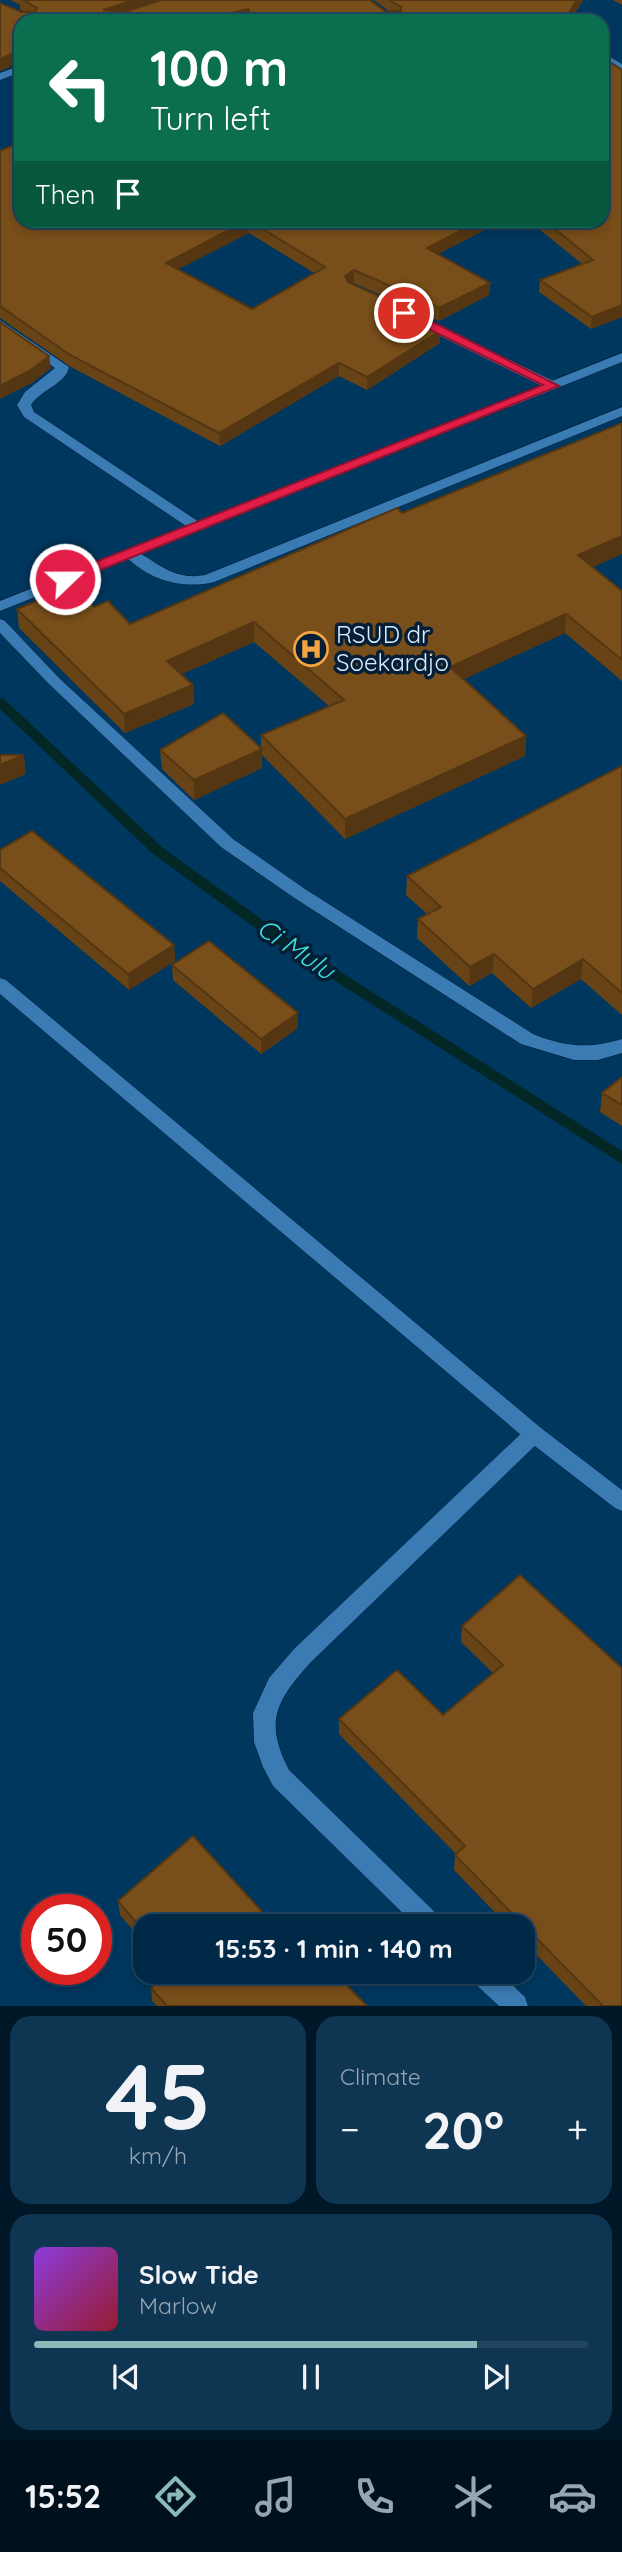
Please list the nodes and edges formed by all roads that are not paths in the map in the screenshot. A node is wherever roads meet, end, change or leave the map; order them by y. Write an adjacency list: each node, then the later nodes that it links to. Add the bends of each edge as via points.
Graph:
1 (392, 307): 4 (street)
2 (0, 324): 6 (street, via 62,367 61,373 30,395 24,405 29,414)
3 (622, 357): 4 (street)
4 (553, 386): 6 (street)
5 (622, 411): 7 (street, via 209,579 173,581)
6 (197, 527): 7 (street)
7 (130, 553): 8 (street)
8 (0, 606)
9 (0, 624): 11 (street, via 120,743 252,862 527,1039 579,1055 605,1054)
10 (0, 984): 12 (street)
11 (622, 1046)
12 (534, 1434): 13 (street); 14 (street, via 302,1656 274,1691 263,1717 265,1748 281,1778)
13 (622, 1502)
14 (421, 1914)
15 (493, 1984): 16 (street)
16 (516, 2006)

